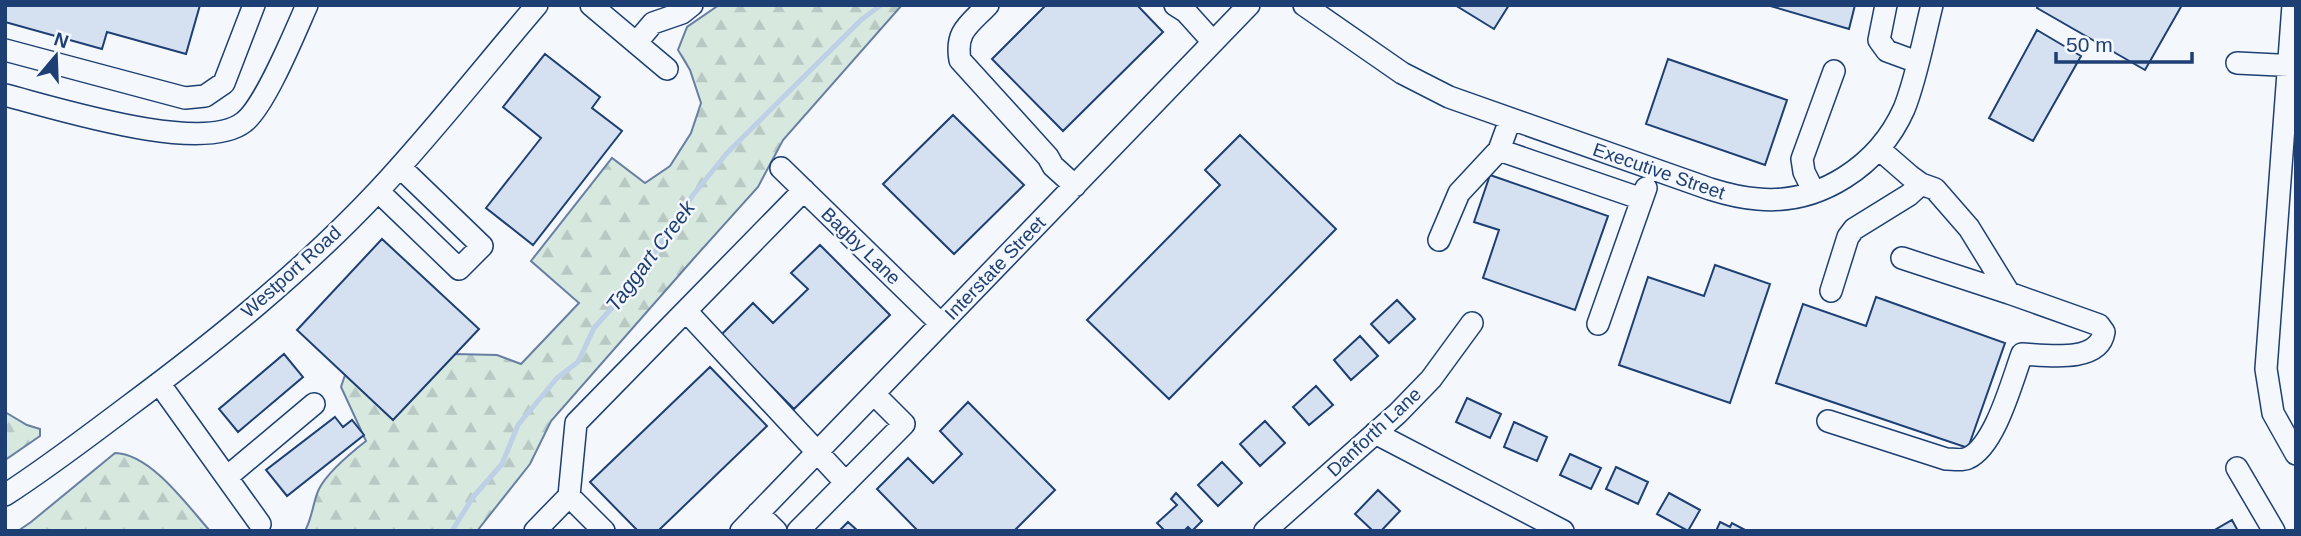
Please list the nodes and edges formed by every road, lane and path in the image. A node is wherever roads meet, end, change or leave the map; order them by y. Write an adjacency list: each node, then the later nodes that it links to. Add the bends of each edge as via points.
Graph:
1 (254, 5): 15 (street, via 224,83 205,96 186,98)
2 (307, 5): 21 (street, via 262,97 245,122 227,132 191,135 141,128)
3 (537, 5): 25 (street, Westport Road)
4 (591, 5): 14 (street)
5 (692, 5): 14 (street, via 653,23)
6 (988, 5): 29 (street, via 960,35 960,60)
7 (1175, 5): 13 (street)
8 (1304, 5): 22 (street, Executive Street, via 1402,74)
9 (1886, 5): 16 (street, via 1879,40 1887,51)
10 (1932, 5): 16 (street, Executive Street)
11 (2293, 5): 18 (street)
12 (1241, 8): 13 (street, Interstate Street)
13 (1213, 42): 29 (street, Interstate Street)
14 (636, 43): 19 (street)
15 (5, 50)
16 (1917, 62): 23 (street, Executive Street, via 1905,106)
17 (2237, 63): 18 (street)
18 (2292, 66): 48 (street, via 2266,369 2273,413)
19 (667, 69)
20 (1834, 71): 32 (street, via 1802,159)
21 (5, 95)
22 (1510, 120): 24 (street); 27 (street, Executive Street)
23 (1879, 149): 28 (street); 32 (street, Executive Street, via 1852,173)
24 (1499, 150): 33 (street); 34 (street, via 1460,192)
25 (400, 167): 31 (street, Westport Road); 31 (street, via 482,246 459,270)
26 (781, 167): 30 (street, Bagby Lane)
27 (1653, 169): 32 (street, Executive Street, via 1732,196 1759,200); 33 (street)
28 (1922, 184): 36 (street, via 1854,229); 37 (street, via 1935,189 1969,228)
29 (1075, 186): 40 (street, Interstate Street)
30 (804, 190): 38 (street); 40 (street, Bagby Lane)
31 (378, 191): 42 (street, Westport Road, via 286,279)
32 (1814, 192)
33 (1642, 200): 41 (street)
34 (1439, 240)
35 (1902, 258): 37 (street)
36 (1831, 291)
37 (2009, 293): 45 (street, via 2099,325 2103,339 2091,351 2075,356 2022,354 1995,424 1975,453 1965,460 1946,459)
38 (686, 311): 47 (street); 53 (street, via 576,424)
39 (1472, 323): 46 (street, Danforth Lane, via 1432,379)
40 (941, 324): 43 (street, Interstate Street)
41 (1598, 324)
42 (159, 383): 50 (street); 52 (street, Westport Road)
43 (874, 394): 47 (street, Interstate Street); 51 (street, via 904,424)
44 (314, 404): 50 (street)
45 (1828, 421)
46 (1375, 433): 56 (street); 62 (street, Danforth Lane)
47 (817, 453): 51 (street); 54 (street, Interstate Street)
48 (2296, 454)
49 (2237, 468): 63 (street)
50 (227, 477): 55 (street)
51 (846, 483): 61 (street)
52 (5, 495)
53 (569, 496): 57 (street); 58 (street)
54 (758, 513): 59 (street, Interstate Street); 60 (street)
55 (260, 524)
56 (1559, 530)
57 (535, 531)
58 (604, 531)
59 (741, 531)
60 (776, 531)
61 (799, 531)
62 (1265, 531)
63 (2274, 531)

